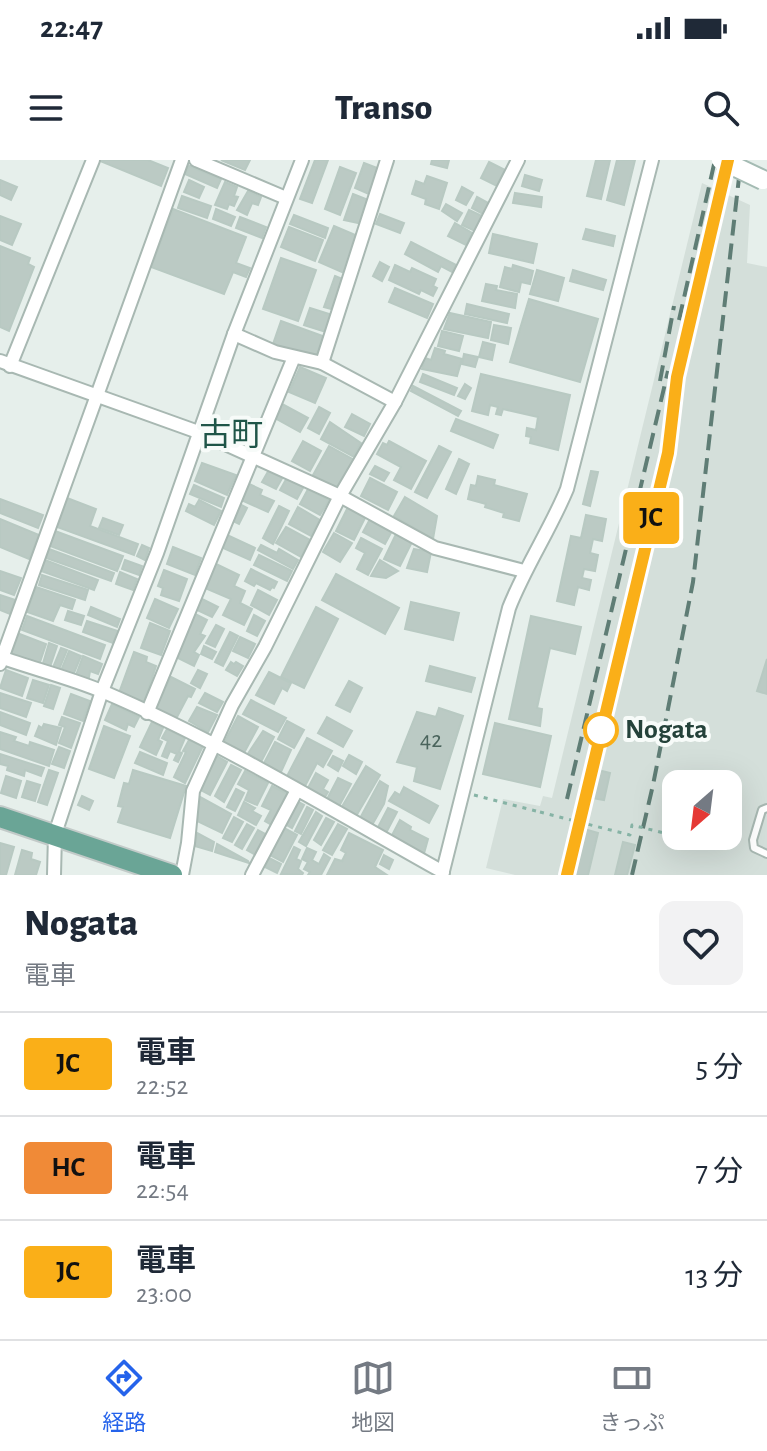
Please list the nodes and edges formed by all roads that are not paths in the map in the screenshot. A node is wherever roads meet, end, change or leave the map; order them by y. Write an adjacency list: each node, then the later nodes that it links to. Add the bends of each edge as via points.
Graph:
1 (93, 160): 13 (street)
2 (182, 160): 15 (street)
3 (196, 160): 10 (street)
4 (302, 160): 10 (street)
5 (387, 160): 14 (street)
6 (518, 160): 16 (street)
7 (652, 160): 20 (street, via 567,489)
8 (721, 160): 9 (main road, bridge)
9 (763, 180)
10 (286, 198): 11 (street)
11 (234, 334): 12 (street); 17 (street)
12 (294, 357): 14 (street); 18 (street)
13 (5, 363): 15 (street)
14 (322, 363): 16 (street)
15 (95, 396): 17 (street); 21 (street)
16 (395, 402): 19 (street)
17 (201, 433): 18 (street); 22 (street)
18 (252, 456): 19 (street); 23 (street)
19 (340, 496): 20 (street, via 435,548); 24 (street)
20 (524, 571): 30 (street, via 509,608)
21 (1, 660): 22 (street)
22 (102, 691): 23 (street); 28 (street)
23 (147, 713): 24 (street)
24 (214, 746): 25 (street); 33 (street, via 193,791)
25 (297, 790): 30 (street); 34 (street)
26 (767, 808): 29 (lane, via 753,840 754,848)
27 (0, 817): 28 (main road)
28 (55, 834): 31 (street); 32 (main road)
29 (767, 854)
30 (443, 874)
31 (54, 875)
32 (172, 875)
33 (182, 875)
34 (252, 875)

